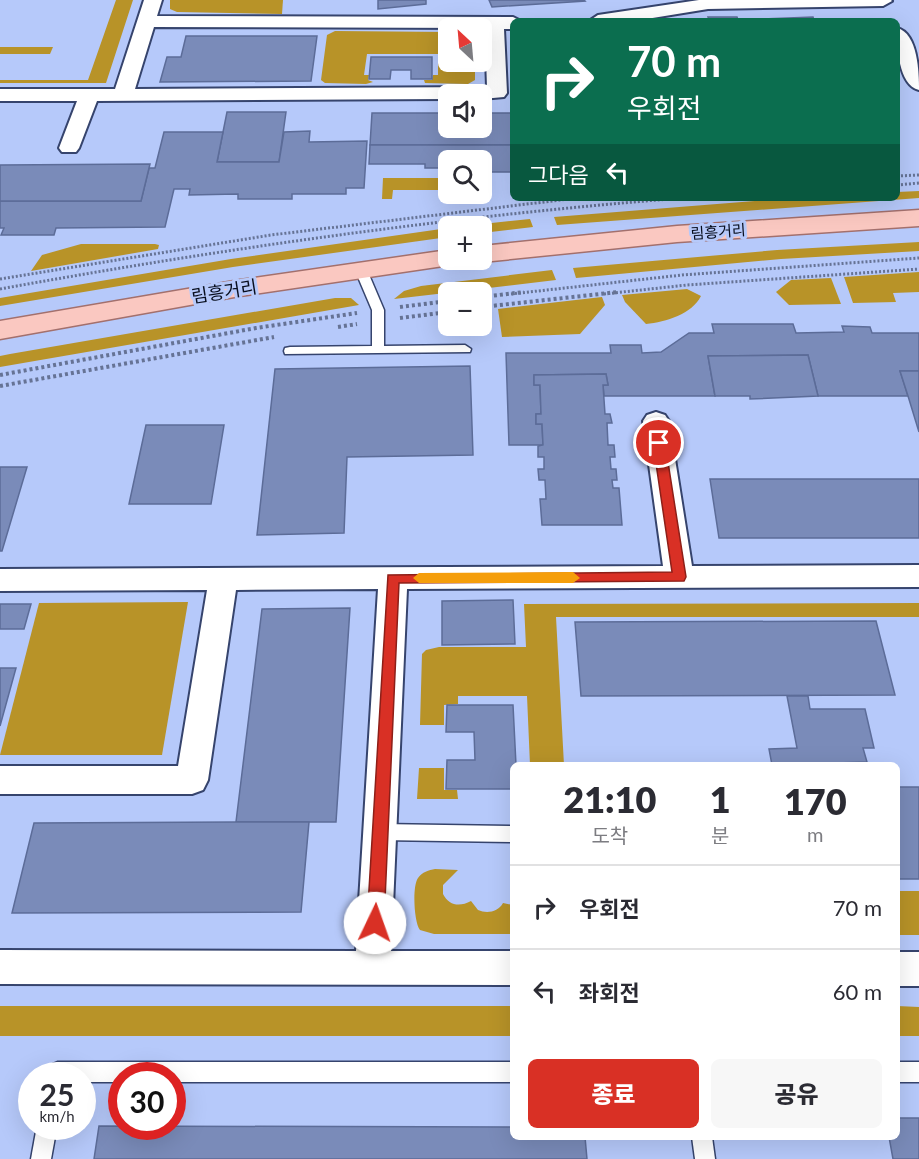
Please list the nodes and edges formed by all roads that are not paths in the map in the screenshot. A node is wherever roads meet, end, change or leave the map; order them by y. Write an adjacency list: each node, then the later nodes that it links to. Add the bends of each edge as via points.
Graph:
1 (153, 0): 5 (street)
2 (882, 1): 3 (street, via 718,3); 4 (street)
3 (617, 18)
4 (890, 18)
5 (148, 21): 6 (street); 11 (street)
6 (504, 23): 11 (street, via 496,93)
7 (900, 44): 8 (street)
8 (911, 80)
9 (0, 94): 10 (street)
10 (89, 95): 11 (street); 12 (street)
11 (123, 95)
12 (69, 148)
13 (919, 218): 14 (main road, 림흥거리, via 677,234)
14 (492, 253)
15 (438, 259): 16 (main road, 림흥거리)
16 (361, 270): 17 (main road, 림흥거리); 19 (lane, via 378,316)
17 (0, 330)
18 (465, 349): 19 (lane)
19 (378, 350): 20 (lane)
20 (290, 351)
21 (656, 421): 23 (street)
22 (919, 576): 23 (street)
23 (680, 577): 24 (street)
24 (393, 578): 25 (street); 28 (street)
25 (223, 579): 26 (street); 27 (street, via 192,780)
26 (0, 580)
27 (0, 780)
28 (380, 832): 29 (lane); 31 (street)
29 (510, 834)
30 (0, 967): 31 (street)
31 (373, 968): 32 (street)
32 (510, 968)
33 (900, 969): 34 (street)
34 (919, 969)
35 (96, 1072): 36 (lane)
36 (510, 1072)
37 (900, 1072): 38 (lane)
38 (919, 1072)
39 (44, 1140): 41 (lane)
40 (702, 1140): 42 (lane)
41 (40, 1159)
42 (705, 1159)

